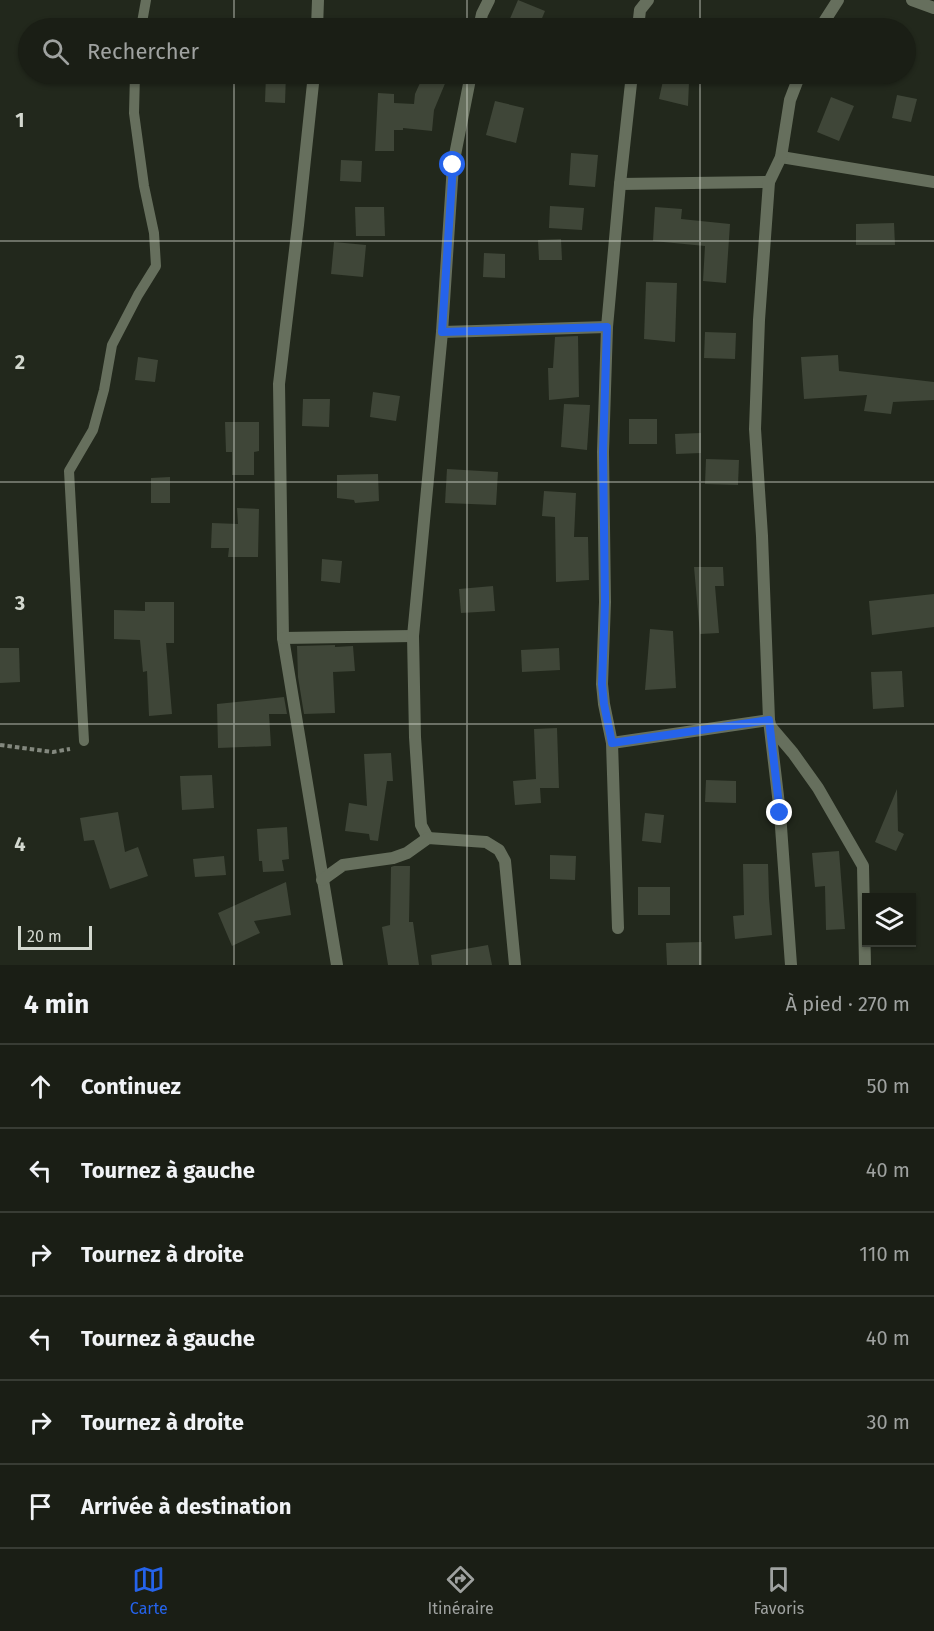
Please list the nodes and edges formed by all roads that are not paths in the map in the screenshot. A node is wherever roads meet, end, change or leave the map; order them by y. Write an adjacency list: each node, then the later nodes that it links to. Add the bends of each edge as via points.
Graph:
1 (146, 0): 8 (lane)
2 (318, 0): 9 (street)
3 (489, 0): 10 (street)
4 (648, 0): 11 (street)
5 (838, 0): 12 (street)
6 (912, 0): 7 (street)
7 (934, 8)
8 (143, 18)
9 (317, 18)
10 (481, 18)
11 (639, 18)
12 (826, 18)
13 (135, 84): 27 (lane, via 134,113 156,266 112,345 93,430 69,471)
14 (313, 84): 25 (street, via 279,384)
15 (469, 84): 23 (street, via 453,165)
16 (631, 84): 21 (street)
17 (796, 84): 18 (street)
18 (781, 157): 19 (street); 20 (street)
19 (769, 182): 21 (street); 26 (street, via 755,429)
20 (934, 182)
21 (620, 184): 22 (street)
22 (607, 327): 23 (street); 28 (street, via 602,684)
23 (442, 332): 24 (street)
24 (412, 636): 25 (street); 29 (street, via 420,812)
25 (283, 638): 30 (street)
26 (769, 723): 28 (street); 34 (street); 35 (street, via 818,788 863,866)
27 (84, 741)
28 (612, 743): 31 (street)
29 (428, 838): 30 (street, via 393,858 343,865); 33 (street, via 486,842 499,850 508,878)
30 (322, 880): 32 (street)
31 (618, 928)
32 (337, 965)
33 (515, 965)
34 (791, 965)
35 (865, 965)

